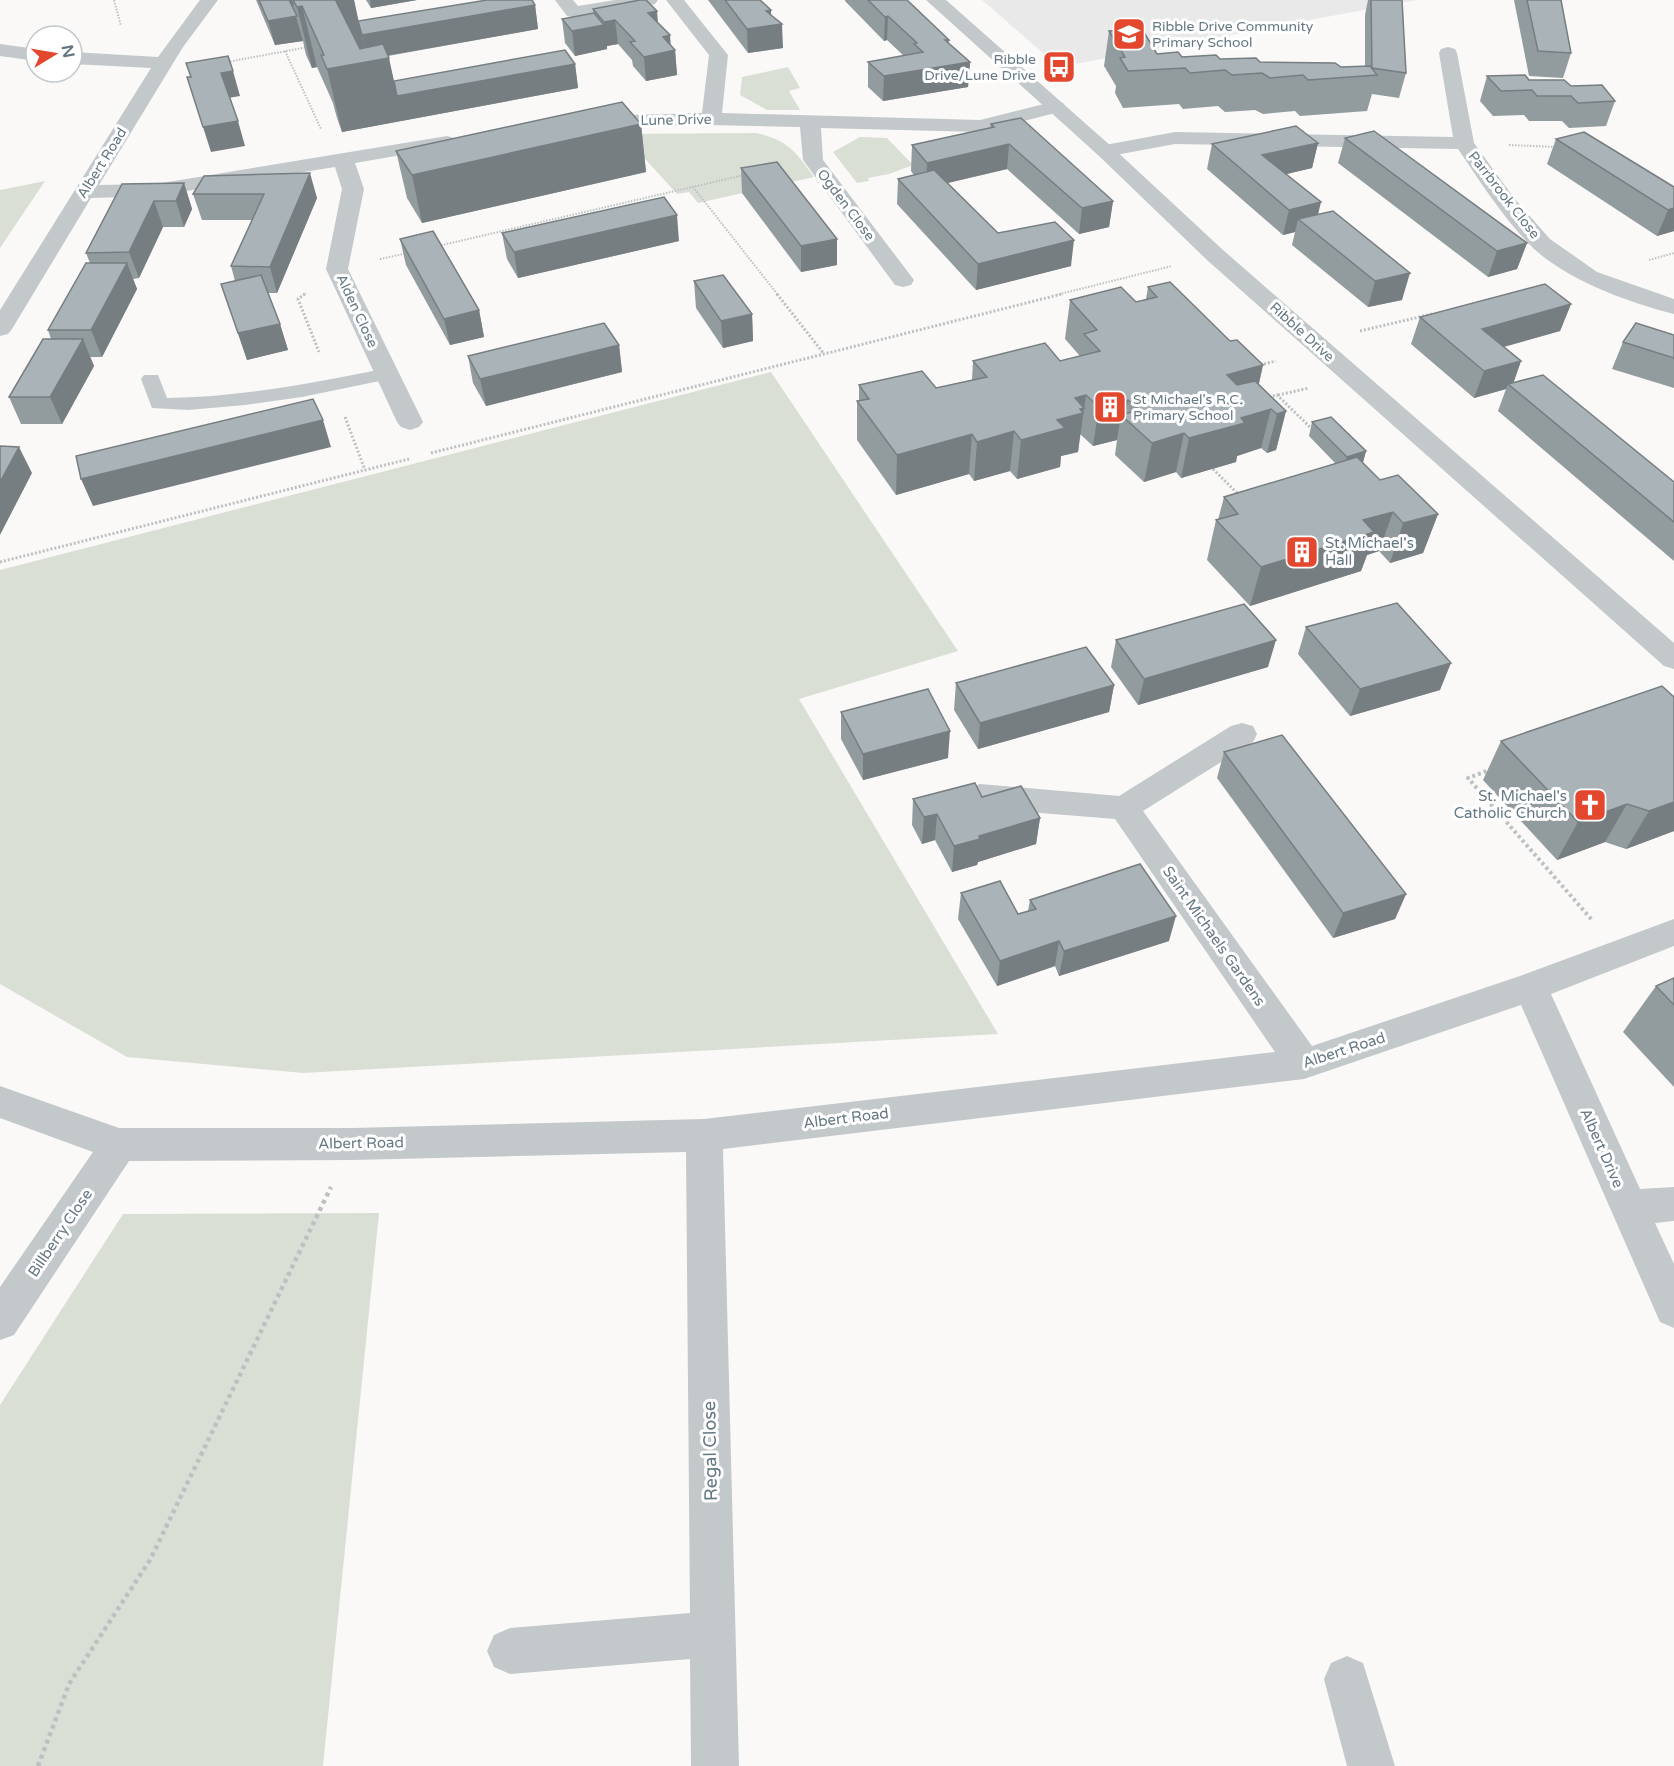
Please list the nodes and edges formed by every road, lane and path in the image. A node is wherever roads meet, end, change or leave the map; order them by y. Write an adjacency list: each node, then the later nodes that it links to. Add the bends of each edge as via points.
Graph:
1 (209, 0): 12 (street, Albert Road)
2 (564, 0): 3 (street, via 573,12)
3 (649, 0)
4 (675, 0): 15 (street, via 719,55)
5 (935, 0): 14 (street, Ribble Drive)
6 (308, 47): 8 (path)
7 (0, 50): 9 (street)
8 (285, 51): 12 (path); 13 (path)
9 (24, 53)
10 (1448, 54): 19 (street, Parrbrook Close)
11 (84, 60): 12 (street)
12 (160, 69): 25 (street, Albert Road)
13 (306, 96)
14 (1056, 107): 17 (street, Lune Drive, via 980,126); 21 (street, Ribble Drive)
15 (711, 119): 16 (street, Lune Drive); 17 (street, Lune Drive)
16 (569, 122)
17 (810, 122): 23 (street, Ogden Close)
18 (467, 139): 22 (street)
19 (1464, 143): 20 (path); 21 (street, Parrbrook Close, via 1175,138); 31 (street, Parrbrook Close, via 1542,244)
20 (1558, 147)
21 (1105, 151): 29 (street, Ribble Drive)
22 (343, 159): 25 (street, via 156,190); 30 (street, Alden Close, via 353,189)
23 (813, 160): 24 (path); 32 (street, Ogden Close)
24 (693, 187): 26 (path); 37 (path)
25 (84, 192): 35 (street, Albert Road)
26 (429, 248)
27 (417, 250): 30 (path)
28 (1674, 253): 31 (path)
29 (1215, 255): 36 (street, Ribble Drive); 37 (path)
30 (337, 269): 39 (street, Alden Close); 41 (path, via 298,299)
31 (1589, 277): 33 (street, Parrbrook Close)
32 (903, 280)
33 (1674, 307)
34 (1443, 312): 36 (path)
35 (0, 329)
36 (1314, 342): 38 (path, via 1285,351 1292,357); 53 (street, Ribble Drive)
37 (824, 354): 47 (path)
38 (1260, 365)
39 (387, 374): 41 (lane); 45 (street, Alden Close)
40 (151, 379): 41 (lane, via 159,404 207,404)
41 (332, 386): 50 (path)
42 (1310, 387): 43 (path)
43 (1277, 395): 44 (path); 46 (path)
44 (1260, 400)
45 (410, 422)
46 (1310, 427)
47 (424, 455)
48 (412, 458): 50 (path)
49 (1213, 469): 51 (path)
50 (365, 470): 52 (path)
51 (1243, 499)
52 (0, 562)
53 (1674, 659)
54 (1242, 734): 57 (street)
55 (1501, 766): 59 (path, via 1468,778)
56 (980, 796): 57 (street)
57 (1124, 808): 61 (street, Saint Michaels Gardens)
58 (1674, 932): 59 (street, Albert Road)
59 (1620, 952): 60 (street, Albert Road)
60 (1531, 987): 61 (street, Albert Road); 67 (street, Albert Drive)
61 (1304, 1065): 63 (street, Albert Road)
62 (0, 1102): 65 (street, Albert Road)
63 (704, 1135): 64 (street, Albert Road); 70 (street, Regal Close)
64 (352, 1144): 65 (street, Albert Road); 73 (path, via 150,1560 69,1684)
65 (119, 1145): 69 (street, Billberry Close)
66 (1674, 1204): 67 (street)
67 (1629, 1207): 68 (street, Albert Drive)
68 (1674, 1309)
69 (0, 1321)
70 (714, 1634): 71 (street); 74 (street, Regal Close)
71 (510, 1651)
72 (1347, 1679): 75 (street)
73 (38, 1766)
74 (715, 1766)
75 (1371, 1766)

